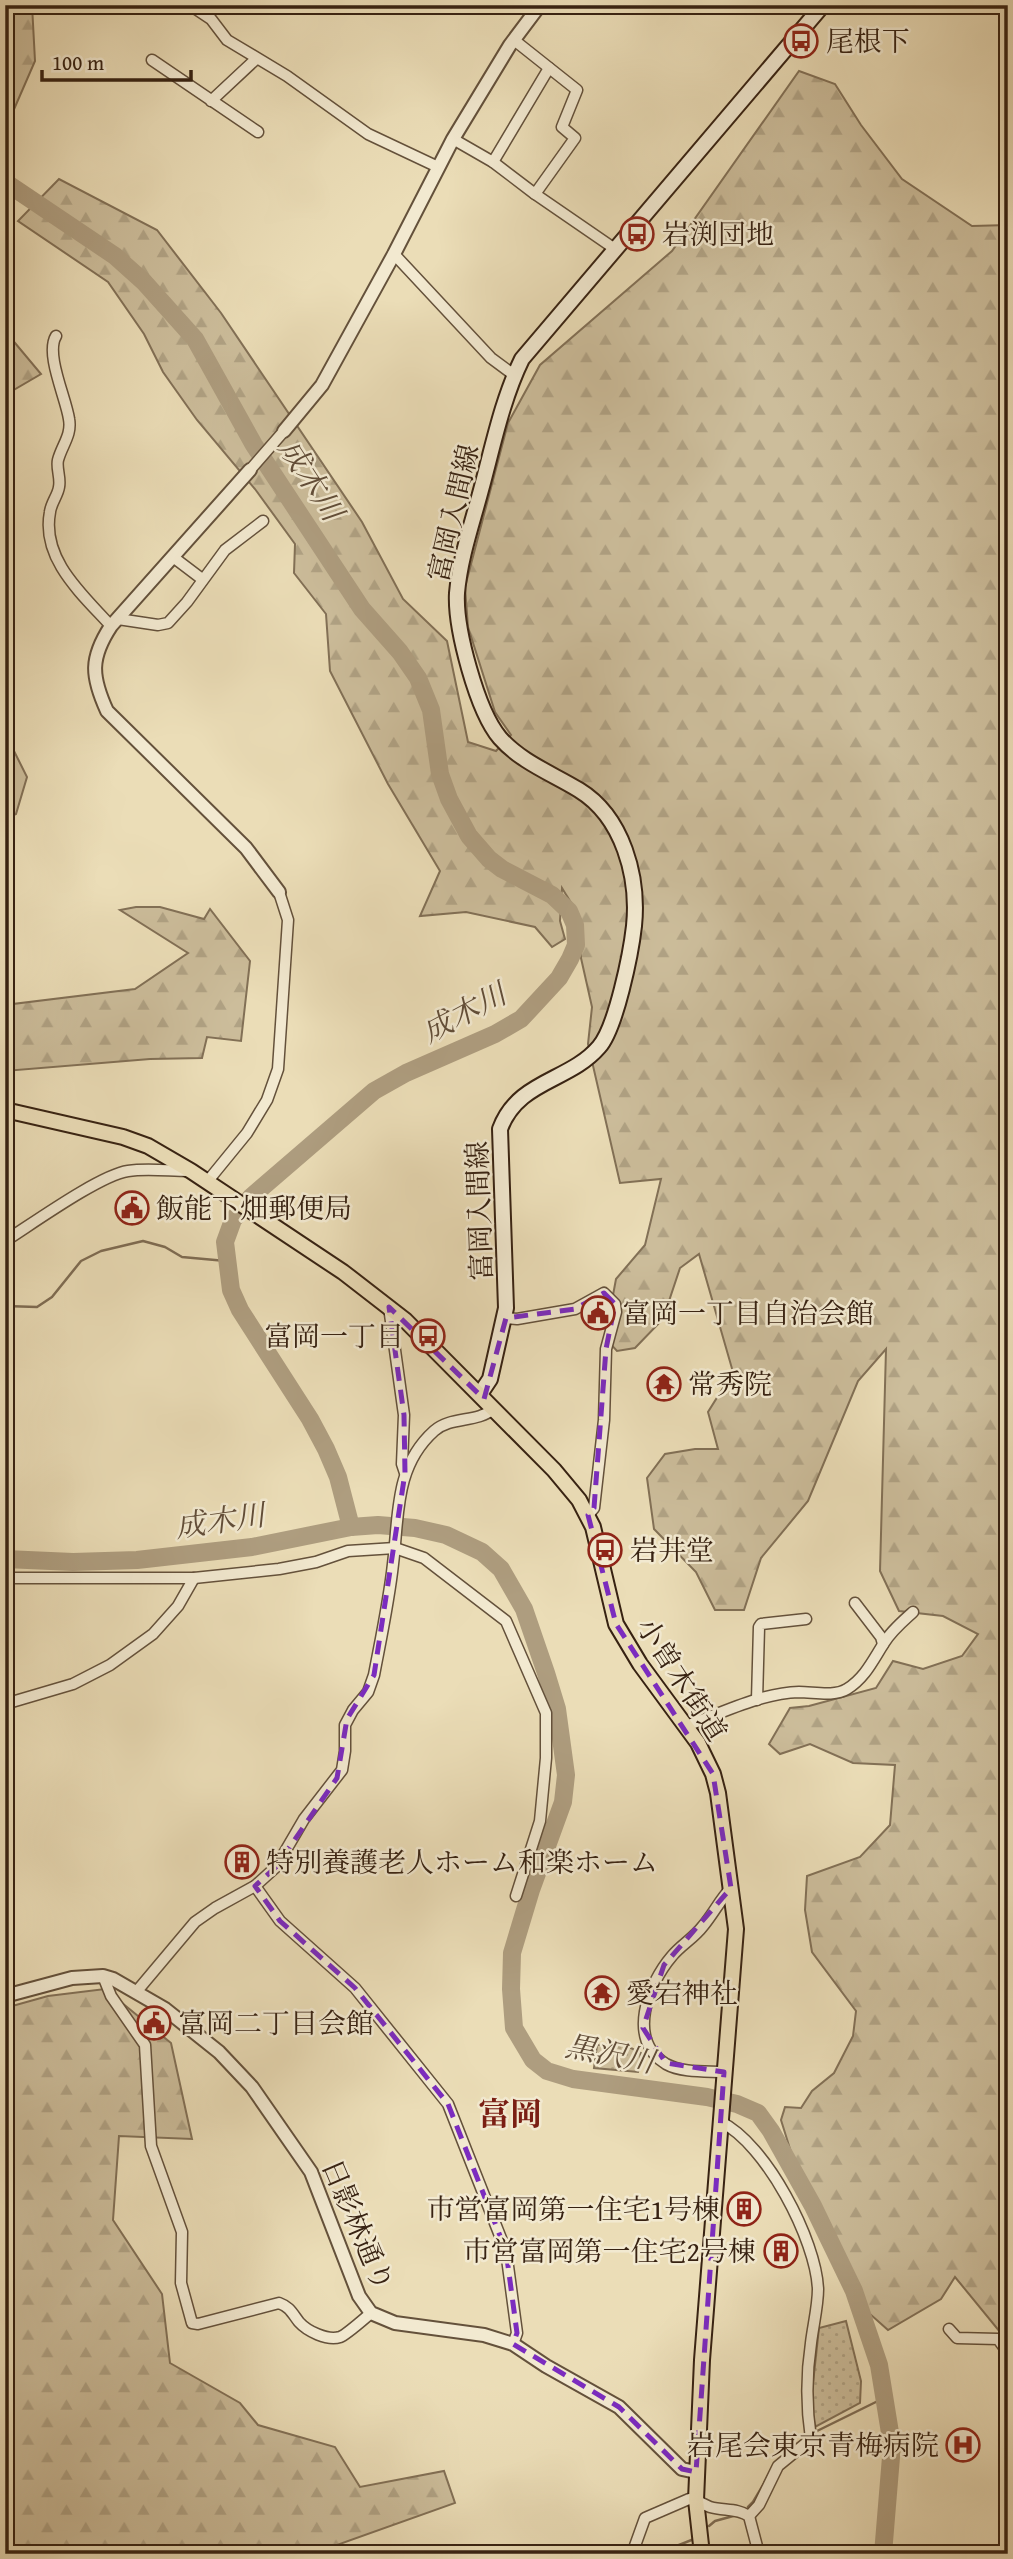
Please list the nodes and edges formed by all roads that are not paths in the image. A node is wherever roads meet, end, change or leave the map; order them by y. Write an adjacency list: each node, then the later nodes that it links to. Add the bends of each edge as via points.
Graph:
1 (190, 5): 5 (street, via 211,19 227,40)
2 (540, 5): 4 (street)
3 (823, 5): 14 (main road, 富岡入間線)
4 (514, 40): 7 (street); 10 (street)
5 (256, 59): 8 (street); 12 (street, via 288,76 368,134)
6 (152, 60): 8 (street)
7 (549, 68): 11 (street); 13 (street, via 577,90 562,127 575,138)
8 (211, 101): 9 (street)
9 (258, 132)
10 (453, 139): 11 (street); 12 (street)
11 (493, 162): 13 (street)
12 (438, 167): 15 (street)
13 (535, 194): 14 (street)
14 (615, 249): 17 (main road, 富岡入間線, via 532,345)
15 (394, 254): 17 (street, via 491,358); 18 (street, via 321,385)
16 (56, 336): 23 (street, via 52,343 55,367 70,431 57,462 60,486 50,512 55,559 76,587)
17 (514, 375): 30 (main road, 富岡入間線, via 460,574 460,631 478,693 502,741 606,812 626,854 635,904 627,962 605,1039 589,1056 524,1094 500,1129)
18 (284, 431): 19 (street)
19 (250, 470): 21 (street)
20 (264, 521): 22 (street, via 225,550)
21 (173, 557): 22 (street); 23 (street)
22 (202, 579): 23 (street, via 168,623)
23 (115, 622): 24 (street, via 99,645 94,665 96,688 107,711 246,848)
24 (279, 892): 27 (street, via 288,920 278,1069 267,1100)
25 (5, 1110): 26 (main road, 小曽木街道, via 123,1137)
26 (191, 1171): 27 (main road, 小曽木街道); 28 (street, via 120,1173)
27 (211, 1185): 29 (main road, 小曽木街道)
28 (7, 1237)
29 (389, 1307): 31 (main road, 小曽木街道); 33 (street, via 404,1415)
30 (506, 1318): 31 (main road, 富岡入間線, via 490,1379); 34 (street, via 576,1309 604,1293 615,1304 606,1349 594,1508)
31 (480, 1394): 32 (main road, 小曽木街道)
32 (493, 1409): 33 (street, via 436,1429); 34 (main road, 小曽木街道, via 567,1484)
33 (405, 1473): 35 (street)
34 (588, 1515): 44 (main road, 小曽木街道, via 616,1624)
35 (395, 1548): 37 (street, via 348,1551 278,1569); 45 (street, via 374,1675 345,1725 342,1770 304,1819 276,1867); 47 (street, via 424,1558 506,1621 546,1713 540,1821)
36 (5, 1578): 37 (street)
37 (194, 1578): 43 (street, via 158,1629 110,1665 73,1684)
38 (855, 1602): 41 (street)
39 (913, 1612): 41 (street)
40 (806, 1619): 42 (street, via 759,1627)
41 (883, 1644): 42 (street, via 876,1660 844,1691 794,1692)
42 (757, 1700): 44 (street)
43 (5, 1704)
44 (686, 1726): 46 (main road, 小曽木街道, via 716,1784)
45 (255, 1886): 49 (street, via 195,1922); 55 (street, via 280,1921 355,1988 448,2104 506,2251 517,2333)
46 (731, 1888): 51 (main road, 小曽木街道, via 736,1929); 51 (street, via 702,1927 664,1965 649,1997 643,2028 646,2040 666,2063)
47 (516, 1896)
48 (103, 1976): 49 (street, 日影林通り); 50 (street, via 60,1981); 53 (street, via 111,1996 145,2045 151,2146 181,2232 181,2283 192,2323 279,2303 313,2332 338,2338)
49 (137, 1991): 53 (street, 日影林通り, via 191,2028 232,2064 295,2146 311,2172 359,2296)
50 (5, 1996)
51 (724, 2078): 52 (main road, 小曽木街道)
52 (721, 2119): 57 (main road, 小曽木街道); 59 (street, via 771,2168 792,2206 818,2289 806,2394 811,2439 778,2466)
53 (371, 2313): 55 (street, 日影林通り, via 395,2323 484,2335)
54 (949, 2329): 56 (street, via 957,2338 999,2339)
55 (513, 2344): 57 (street, 日影林通り, via 620,2407 682,2469)
56 (1008, 2353)
57 (696, 2472): 58 (main road, 小曽木街道)
58 (696, 2500): 59 (street); 60 (street, via 679,2502 645,2518); 61 (main road, 小曽木街道)
59 (749, 2516): 62 (street)
60 (632, 2554)
61 (702, 2554)
62 (759, 2554)

